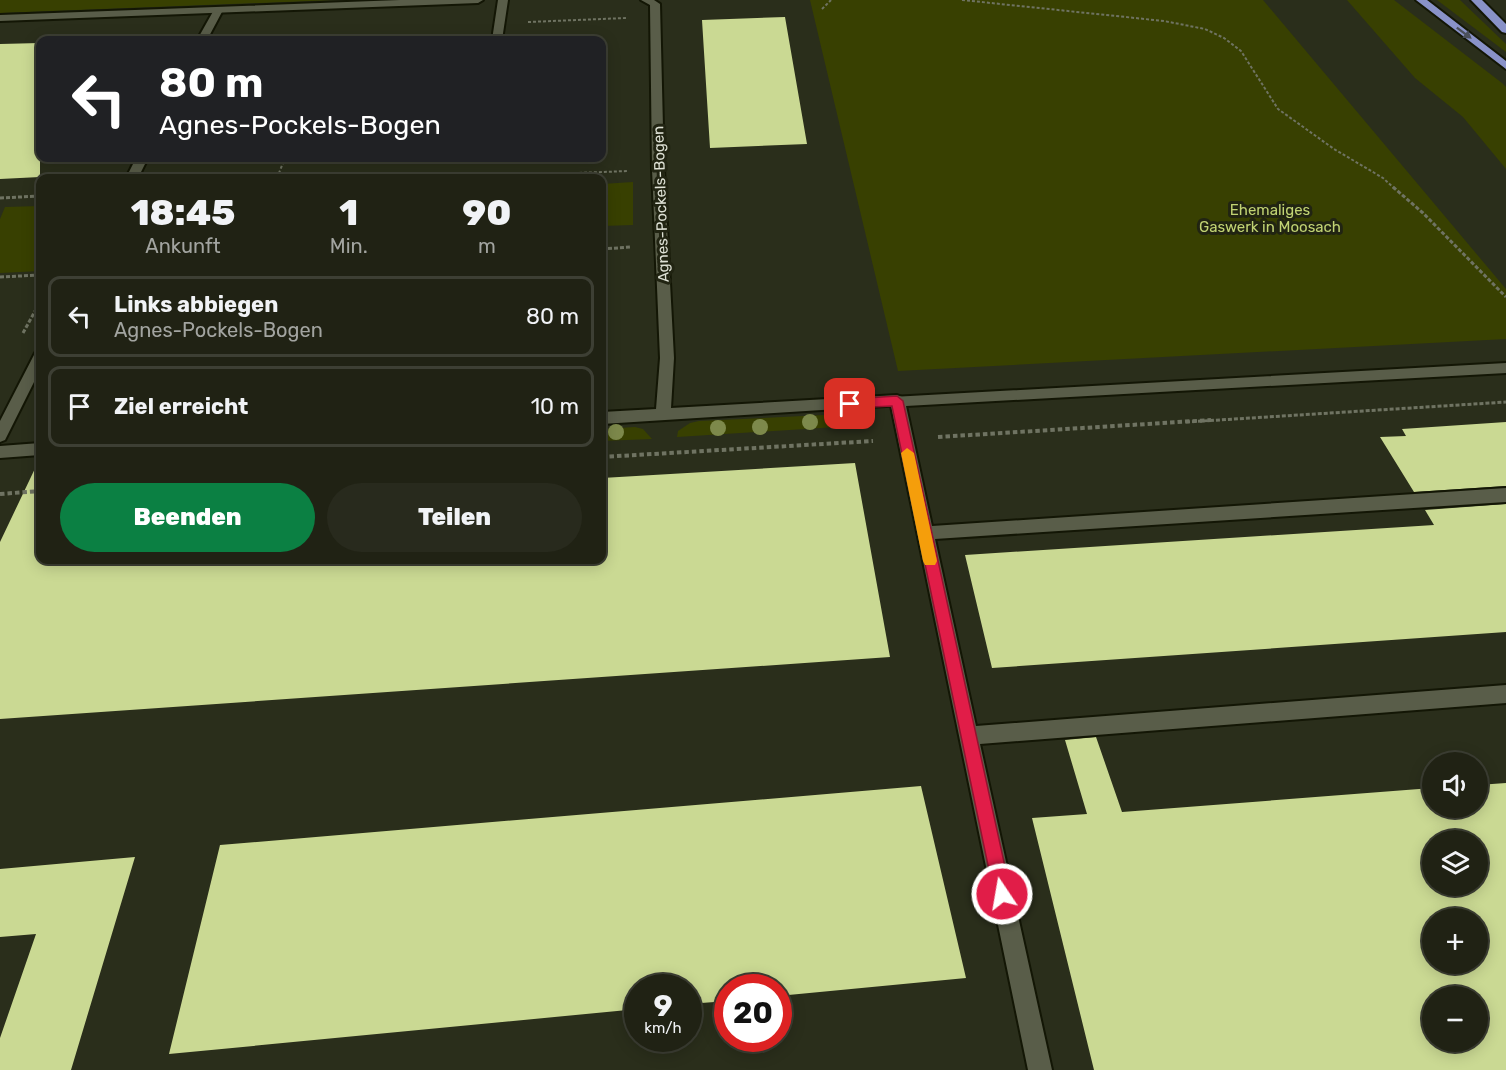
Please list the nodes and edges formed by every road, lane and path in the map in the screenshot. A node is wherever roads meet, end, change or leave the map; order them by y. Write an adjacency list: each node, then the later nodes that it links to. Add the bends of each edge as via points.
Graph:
1 (478, 0): 9 (street)
2 (503, 0): 12 (street)
3 (646, 0): 17 (street, Agnes-Pockels-Bogen, via 655,4)
4 (831, 0): 8 (path)
5 (962, 0): 23 (path, via 1164,21 1205,29 1224,38 1241,51 1278,109 1383,178)
6 (1421, 0): 16 (highway, one-way to 16)
7 (1476, 0): 13 (highway)
8 (822, 9)
9 (218, 10): 10 (street); 14 (street)
10 (0, 18)
11 (626, 18): 12 (path)
12 (500, 23): 15 (street)
13 (1506, 30)
14 (204, 36)
15 (498, 36)
16 (1506, 66)
17 (658, 169): 18 (path); 28 (street, Agnes-Pockels-Bogen, via 667,358)
18 (576, 174)
19 (36, 196): 20 (path)
20 (0, 198)
21 (36, 275): 22 (path)
22 (0, 277)
23 (1506, 297)
24 (36, 365): 30 (street)
25 (1506, 368): 26 (street)
26 (897, 401): 28 (street); 31 (street)
27 (1506, 402): 31 (path)
28 (663, 414): 29 (street)
29 (606, 418)
30 (0, 436)
31 (905, 439): 34 (path); 38 (street)
32 (36, 449): 33 (street)
33 (0, 452)
34 (606, 457)
35 (36, 491): 36 (path)
36 (0, 494)
37 (1506, 495): 38 (street)
38 (924, 533): 40 (street)
39 (1506, 694): 40 (street)
40 (968, 736): 41 (street)
41 (1040, 1070)

